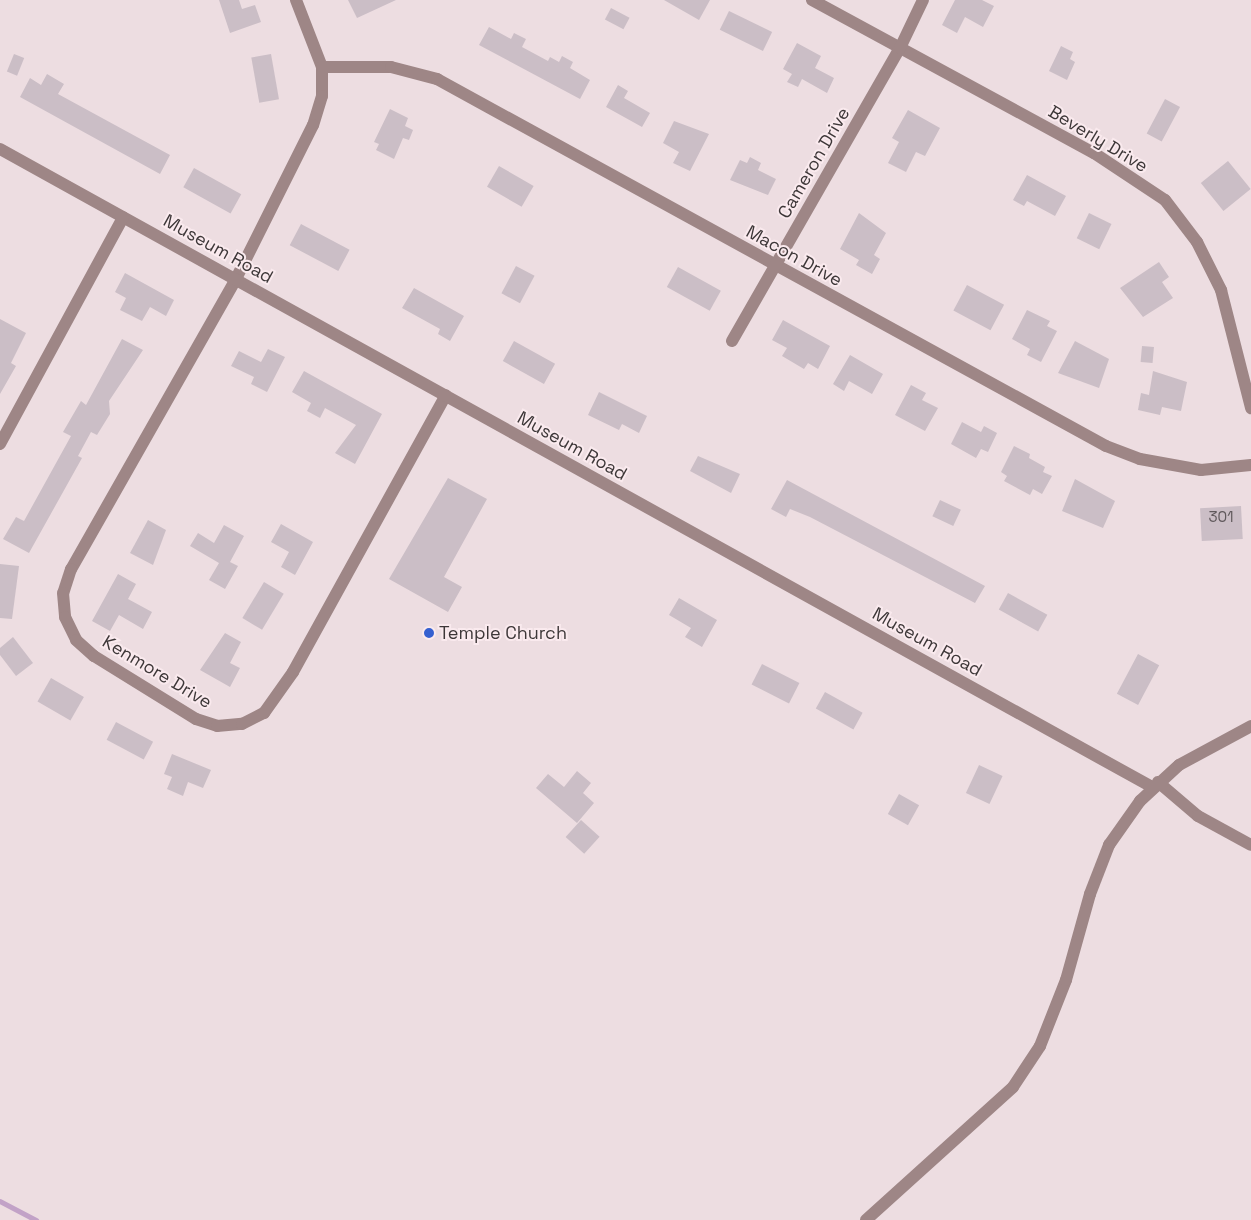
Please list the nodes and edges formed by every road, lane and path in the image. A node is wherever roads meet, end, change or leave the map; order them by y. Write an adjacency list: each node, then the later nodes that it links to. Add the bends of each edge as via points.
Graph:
1 (296, 0): 5 (street)
2 (812, 0): 4 (street, Beverly Drive)
3 (923, 0): 4 (street, Cameron Drive)
4 (900, 48): 8 (street, Cameron Drive); 12 (street, Beverly Drive, via 1094,153 1165,200 1197,242 1221,290)
5 (322, 66): 8 (street, Macon Drive, via 391,67 438,79); 9 (street, Kenmore Drive, via 322,96 313,125)
6 (0, 149): 7 (street, Museum Road)
7 (123, 217): 9 (street, Museum Road); 13 (street)
8 (776, 266): 10 (street, Cameron Drive); 14 (street, Macon Drive, via 1106,446 1140,459 1201,470)
9 (236, 279): 11 (street, Museum Road); 11 (street, Kenmore Drive, via 71,569 63,593 65,617 76,640 94,656 196,719 217,726 242,724 264,713 280,694)
10 (732, 341)
11 (446, 395): 16 (street, Museum Road, via 1127,773)
12 (1251, 408)
13 (0, 444)
14 (1251, 465)
15 (1251, 726): 16 (street, via 1178,765)
16 (1155, 785): 17 (street, Museum Road, via 1198,816); 18 (street, via 1109,845 1090,894 1066,980 1040,1046 1013,1087)
17 (1251, 845)
18 (866, 1220)

